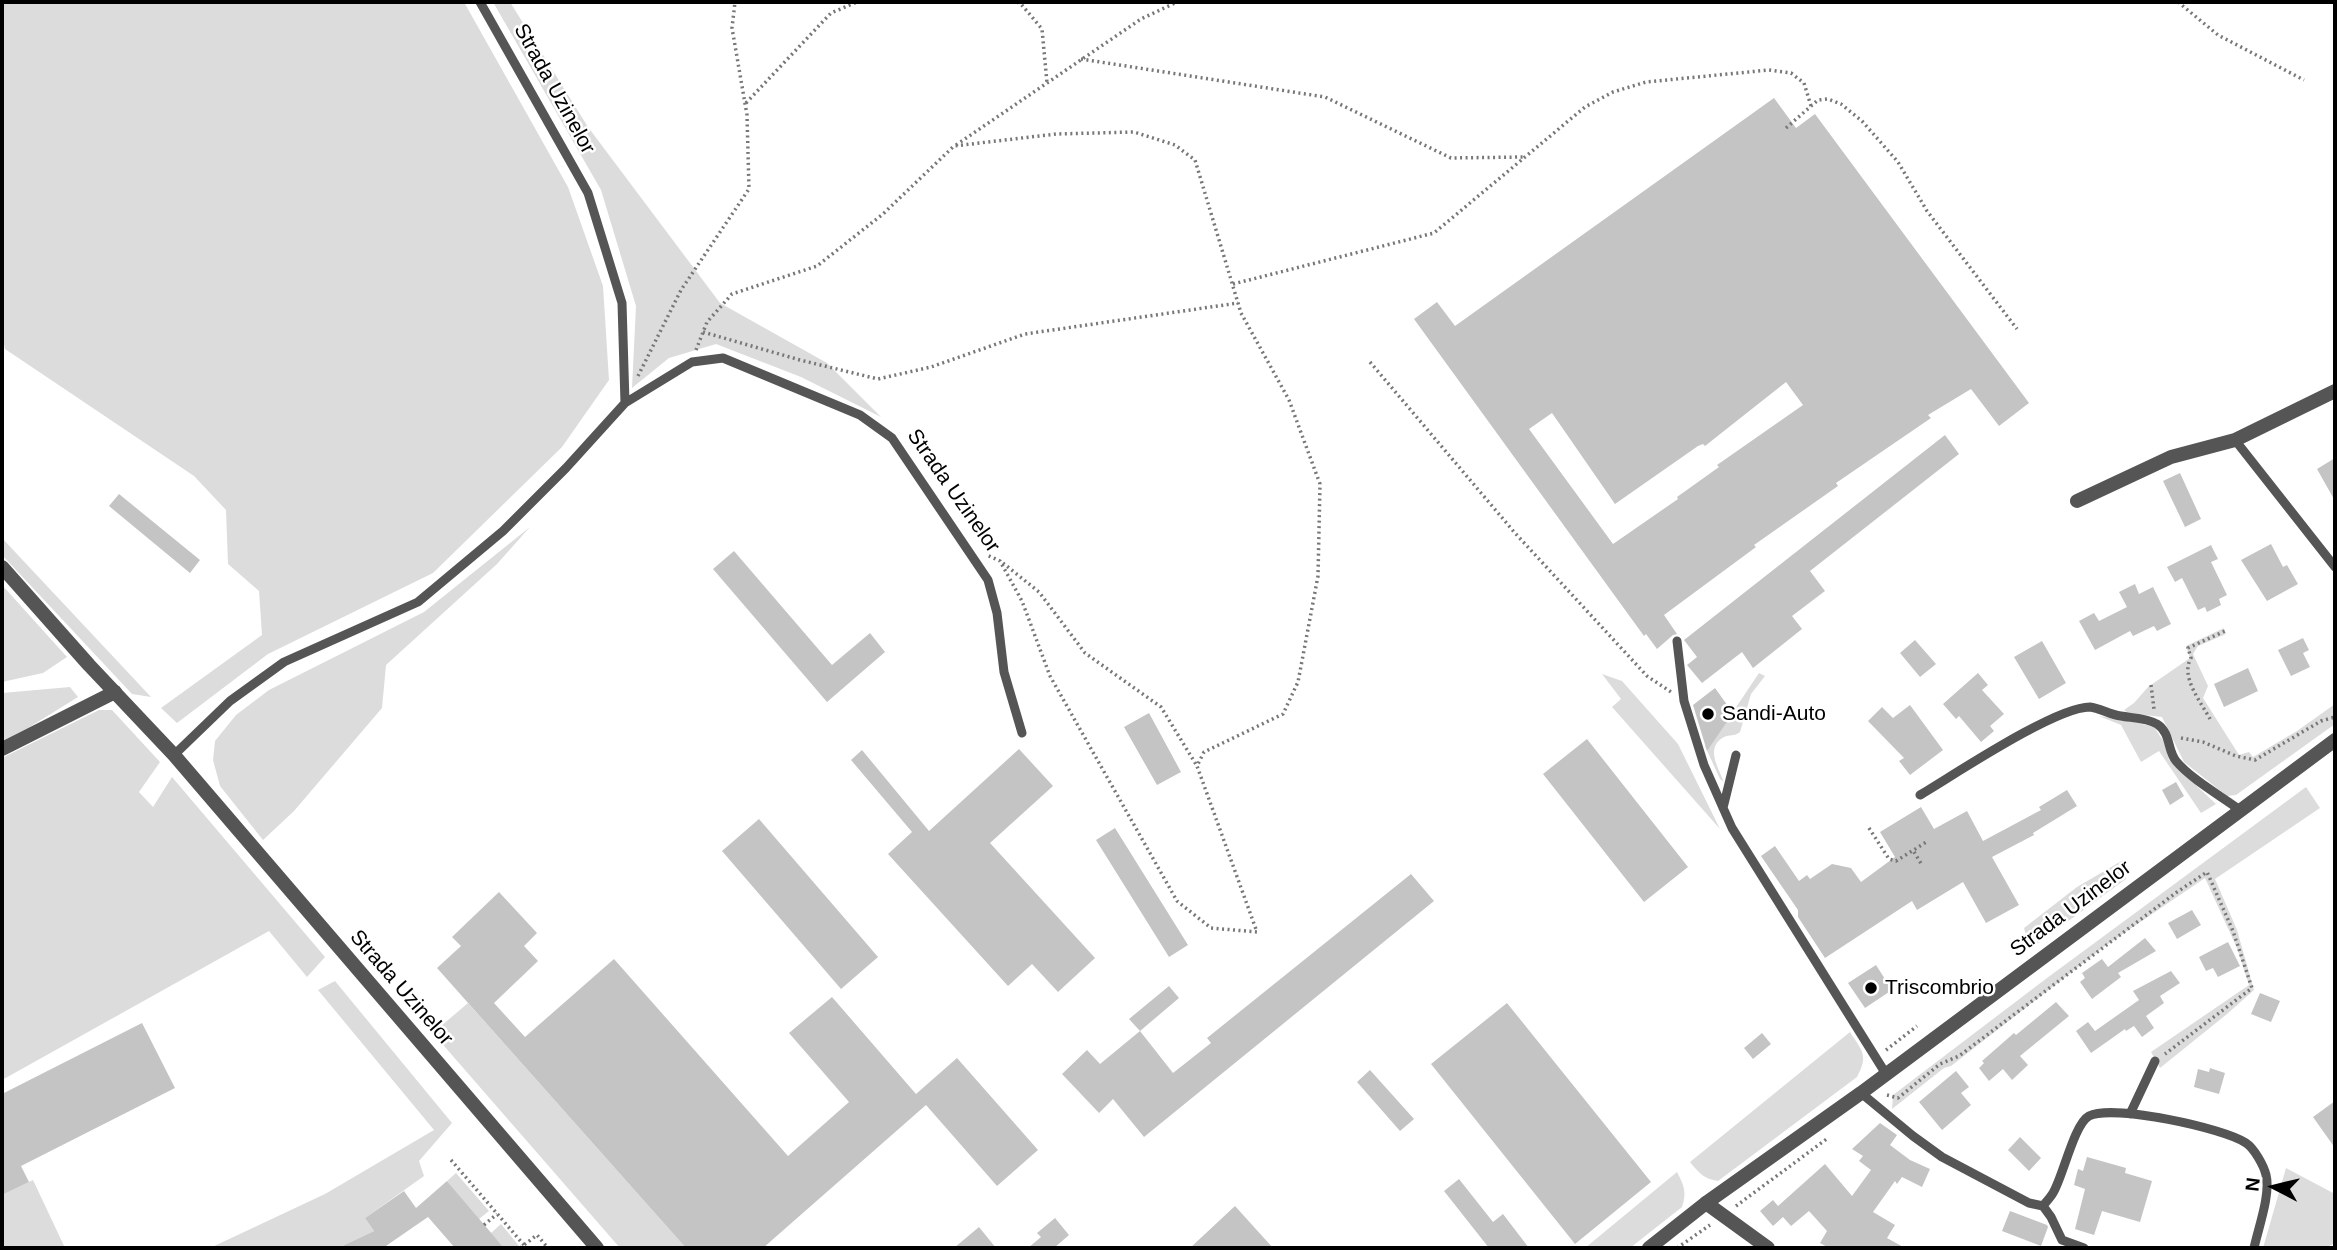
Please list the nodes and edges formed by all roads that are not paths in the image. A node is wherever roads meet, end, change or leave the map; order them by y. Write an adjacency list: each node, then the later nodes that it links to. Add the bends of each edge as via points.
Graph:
1 (480, 2): 3 (lane, Strada Uzinelor, via 588,194 622,303)
2 (2335, 391): 4 (street)
3 (625, 403): 10 (lane, Strada Uzinelor, via 692,362 723,358 860,415 892,438 988,580 1004,673); 13 (lane, Strada Uzinelor, via 503,531 418,602 284,662 230,701)
4 (2235, 440): 5 (street, via 2171,457); 7 (lane)
5 (2077, 501)
6 (2, 567): 9 (street, Strada Uzinelor)
7 (2335, 567)
8 (1677, 641): 16 (lane, via 1684,702)
9 (115, 692): 12 (street); 13 (street, Strada Uzinelor)
10 (1022, 733)
11 (2335, 740): 17 (street, Strada Uzinelor)
12 (2, 749)
13 (174, 755): 25 (street, Strada Uzinelor)
14 (1736, 755): 16 (lane)
15 (1920, 795): 17 (lane, via 2036,726 2091,707 2159,725 2176,761)
16 (1723, 808): 19 (lane)
17 (2240, 810): 19 (street, Strada Uzinelor)
18 (2155, 1061): 21 (lane)
19 (1886, 1074): 20 (street, Strada Uzinelor)
20 (1861, 1093): 22 (street, Strada Uzinelor); 23 (lane, via 1942,1157)
21 (2130, 1114): 23 (lane, via 2090,1116 2080,1125 2053,1194); 29 (lane, via 2206,1129 2247,1144 2263,1166 2267,1190)
22 (1706, 1203): 26 (street, Strada Uzinelor); 27 (street)
23 (2043, 1206): 24 (lane)
24 (2060, 1244): 28 (lane)
25 (597, 1248)
26 (1648, 1248)
27 (1768, 1248)
28 (2084, 1248)
29 (2253, 1248)

